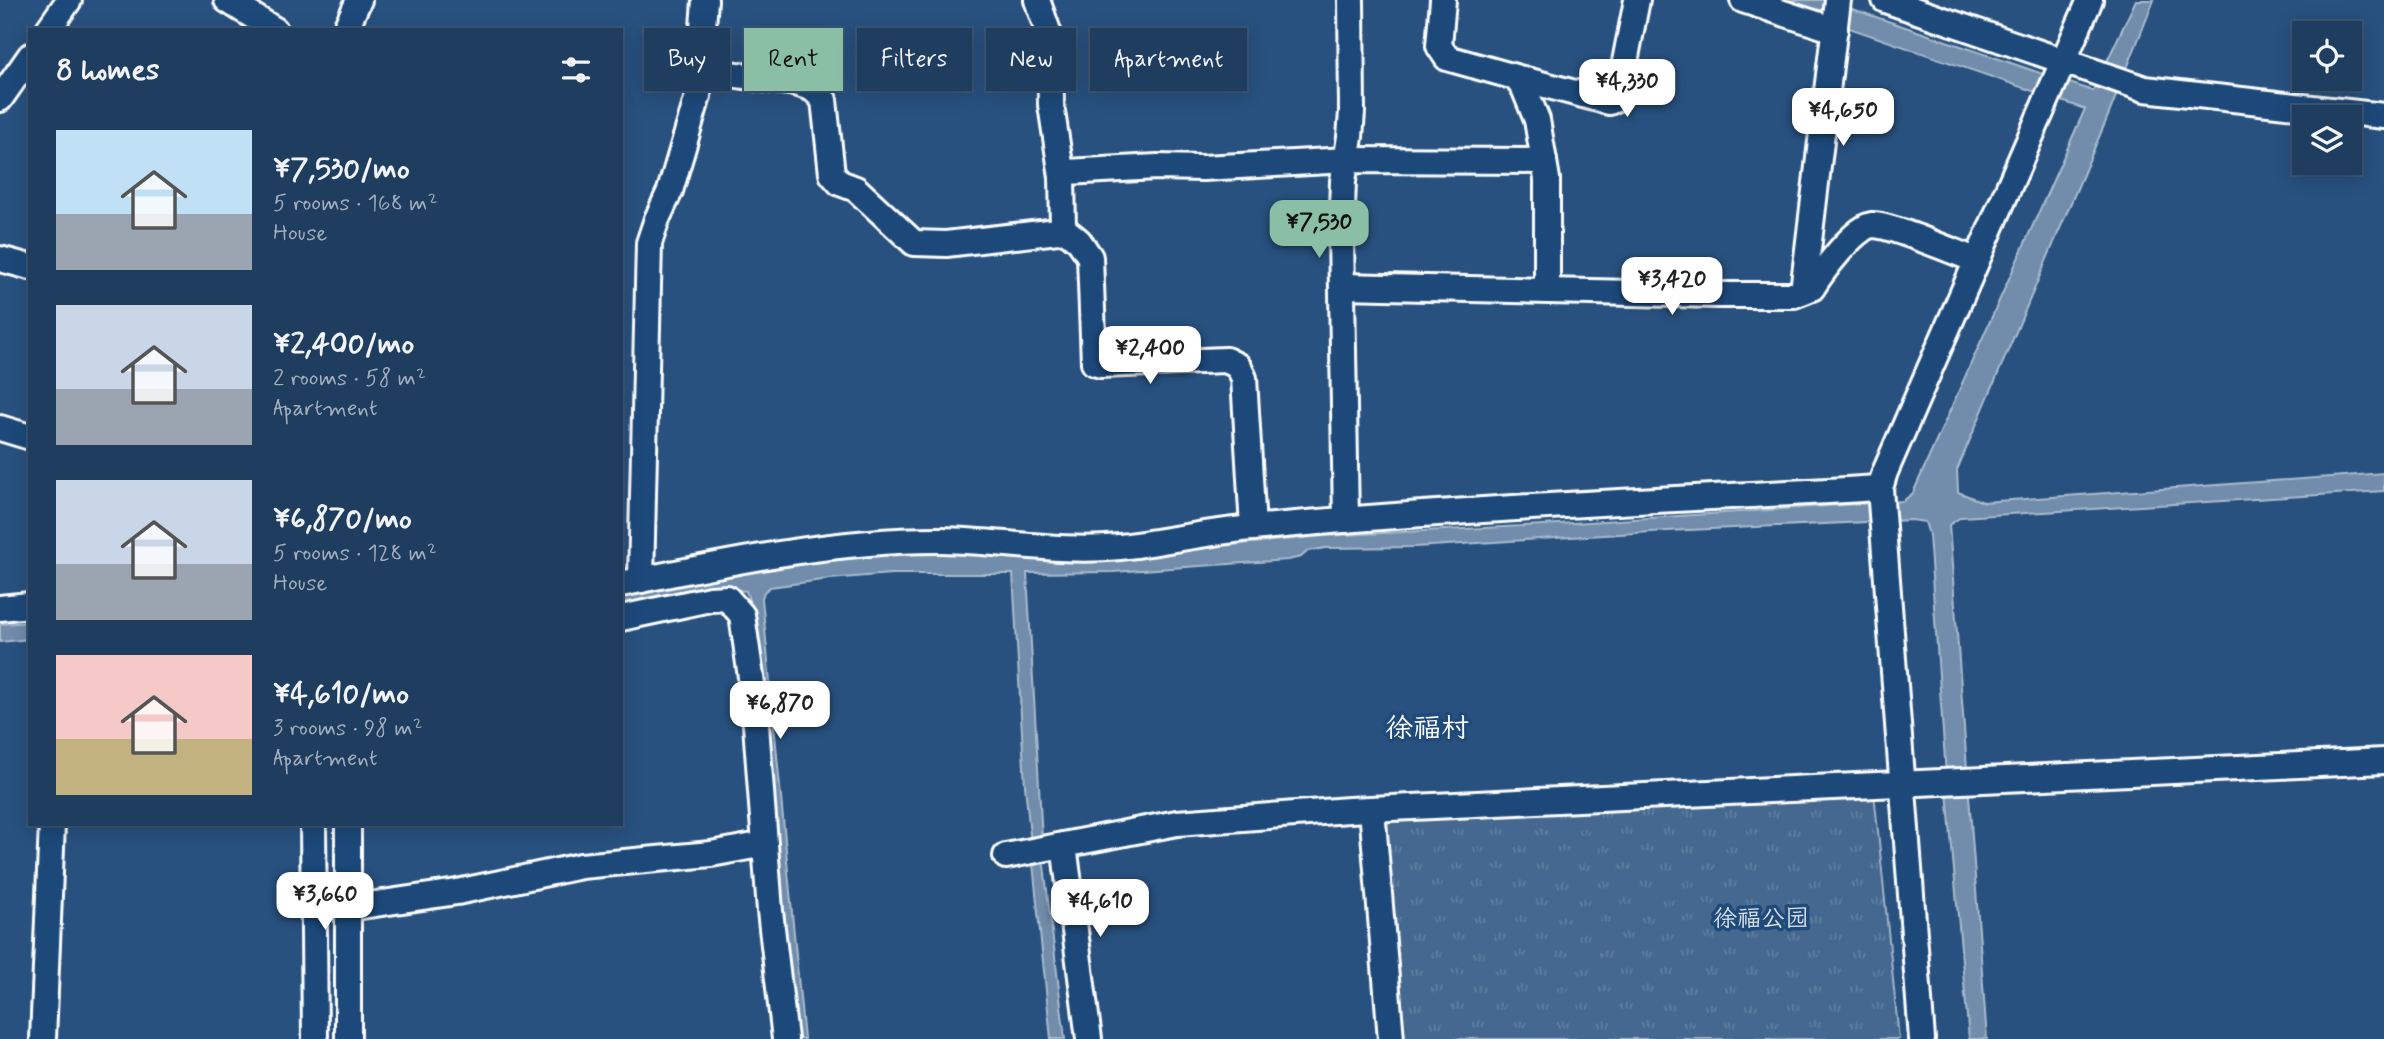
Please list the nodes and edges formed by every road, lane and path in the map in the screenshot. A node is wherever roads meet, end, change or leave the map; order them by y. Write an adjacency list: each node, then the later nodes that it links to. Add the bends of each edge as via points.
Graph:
1 (69, 0): 13 (street)
2 (226, 0): 14 (street)
3 (359, 0): 15 (street)
4 (705, 0): 16 (street)
5 (1037, 0): 27 (street, via 1050,37 1051,105)
6 (1351, 0): 25 (street, via 1352,112)
7 (1443, 0): 21 (street, via 1439,46 1447,58)
8 (1637, 0): 21 (street, via 1618,98 1609,102)
9 (1743, 0): 17 (street)
10 (1838, 0): 17 (street)
11 (1885, 0): 19 (street)
12 (2090, 0): 19 (street)
13 (49, 28)
14 (272, 28)
15 (346, 28)
16 (703, 28)
17 (1835, 30): 34 (street)
18 (28, 59): 23 (street)
19 (2062, 62): 24 (street, via 2145,89); 30 (street)
20 (730, 74): 28 (street, via 813,89 824,100 832,173 914,243 946,244)
21 (1515, 77): 26 (street, via 1537,120)
22 (698, 91): 40 (street, via 670,191 649,243)
23 (0, 99)
24 (2384, 116)
25 (1347, 160): 26 (street); 27 (street, via 1157,167); 32 (street, via 1342,194)
26 (1544, 161): 33 (street)
27 (1062, 177): 28 (street)
28 (1063, 228): 39 (street, via 1090,257 1094,363 1226,360 1238,366 1244,378)
29 (0, 259): 31 (street)
30 (1976, 260): 34 (street, via 1873,225 1860,230 1812,288); 37 (street)
31 (28, 266)
32 (1342, 286): 33 (street); 38 (street)
33 (1547, 291): 34 (street, via 1718,295 1794,295)
34 (1803, 291)
35 (0, 428): 36 (street)
36 (28, 436)
37 (1880, 488): 38 (street); 45 (street)
38 (1346, 520): 39 (street)
39 (1253, 528): 40 (street, via 1117,547 889,542)
40 (631, 582)
41 (28, 605): 42 (street)
42 (0, 608)
43 (623, 618): 50 (street, via 727,598 742,615 754,698)
44 (2384, 761): 45 (street)
45 (1903, 785): 46 (street); 60 (street)
46 (1372, 808): 51 (street, via 1177,823); 59 (street)
47 (52, 826): 54 (street)
48 (313, 826): 55 (street)
49 (348, 826): 53 (street)
50 (765, 844): 53 (street, via 700,856 581,866 457,892); 57 (street)
51 (1065, 845): 52 (street); 58 (street)
52 (1006, 856)
53 (348, 908): 56 (street)
54 (43, 1039)
55 (315, 1039)
56 (348, 1039)
57 (785, 1039)
58 (1089, 1039)
59 (1391, 1039)
60 (1922, 1039)

